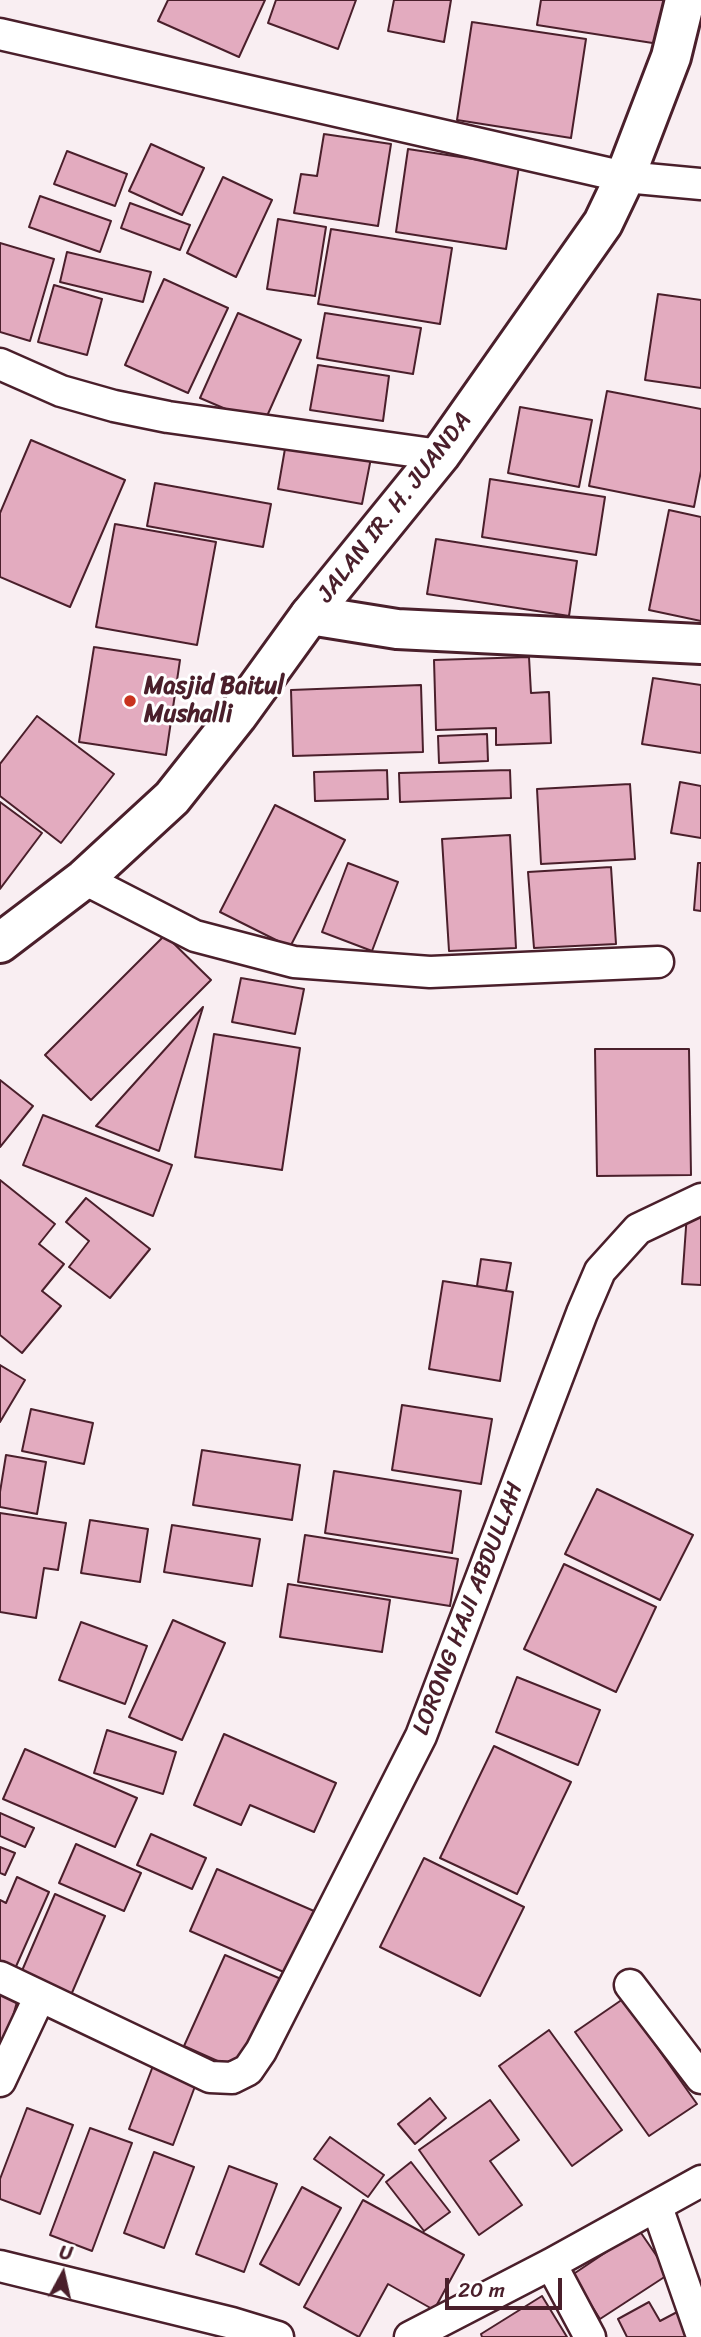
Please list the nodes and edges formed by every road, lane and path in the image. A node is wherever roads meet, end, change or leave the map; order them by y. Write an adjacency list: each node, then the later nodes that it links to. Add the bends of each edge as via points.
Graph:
1 (685, 0): 3 (main road, JALAN IR. H. JUANDA, via 671,57)
2 (0, 34): 3 (street)
3 (625, 177): 4 (street); 6 (main road, JALAN IR. H. JUANDA, via 603,223)
4 (701, 184)
5 (0, 364): 6 (street, via 61,391 114,406)
6 (440, 455): 7 (main road, JALAN IR. H. JUANDA)
7 (310, 615): 8 (main road, via 397,629); 9 (main road, JALAN IR. H. JUANDA, via 172,798)
8 (701, 644)
9 (84, 879): 10 (main road, JALAN IR. H. JUANDA); 11 (street, via 195,936 294,962 430,972)
10 (0, 943)
11 (658, 962)
12 (701, 1199): 15 (street, LORONG HAJI ABDULLAH, via 638,1229 600,1271 421,1736 248,2070 232,2078 209,2077)
13 (0, 1977): 15 (street, LORONG HAJI ABDULLAH)
14 (630, 1984): 16 (street)
15 (40, 1996): 17 (street)
16 (701, 2078)
17 (0, 2081)
18 (701, 2181): 19 (street)
19 (657, 2207): 20 (street); 22 (street)
20 (551, 2264): 24 (street); 25 (street)
21 (0, 2266): 23 (street)
22 (701, 2333)
23 (278, 2337)
24 (410, 2337)
25 (590, 2337)

